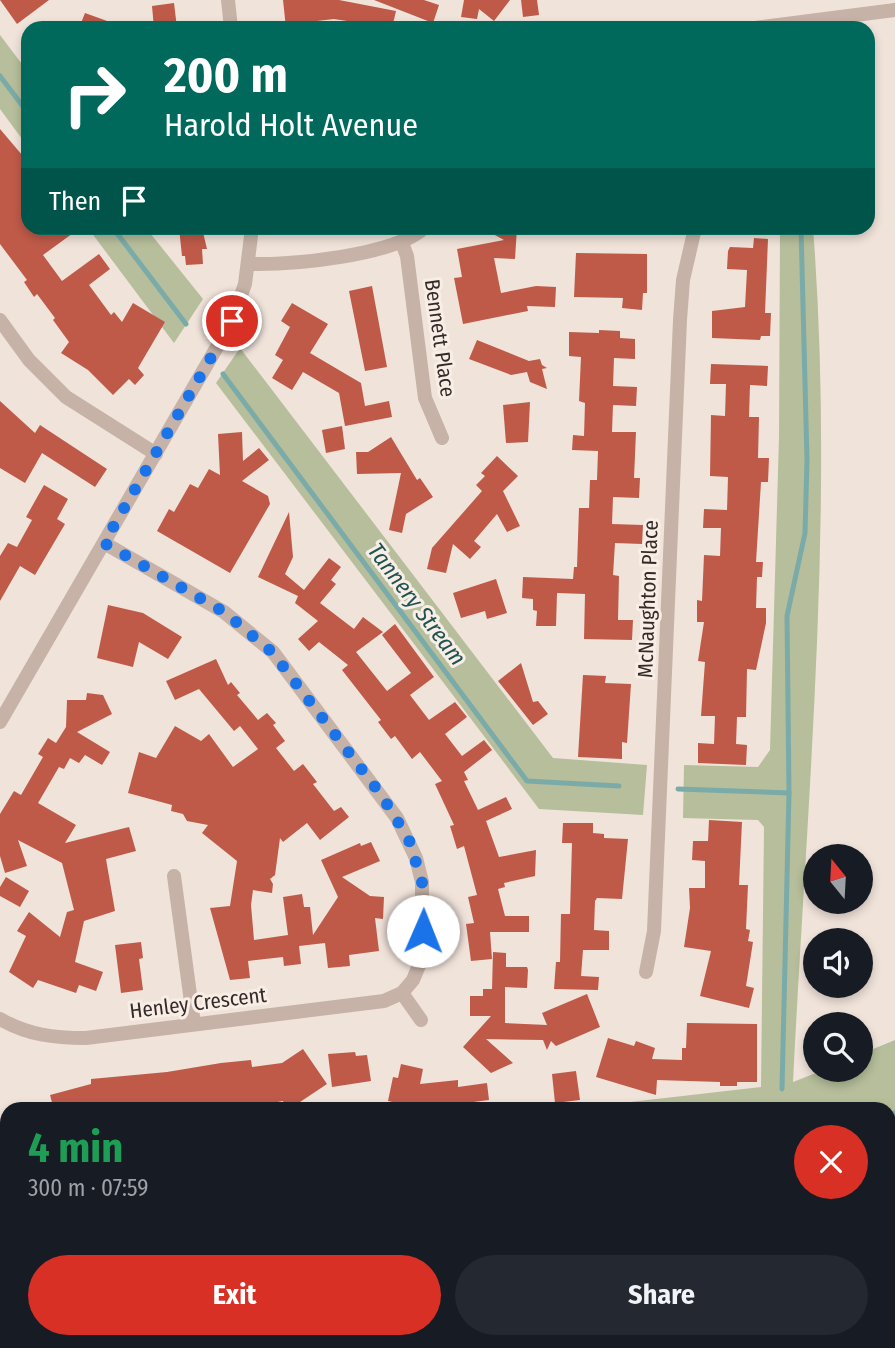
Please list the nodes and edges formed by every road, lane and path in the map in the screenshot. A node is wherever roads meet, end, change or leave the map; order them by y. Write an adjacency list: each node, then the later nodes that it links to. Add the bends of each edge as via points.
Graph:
1 (228, 0): 3 (street)
2 (888, 7): 4 (street)
3 (230, 21)
4 (799, 21)
5 (251, 235): 9 (street)
6 (414, 235): 8 (street)
7 (693, 235): 16 (street, McNaughton Place, via 680,320 654,931)
8 (402, 243): 9 (street, via 361,253); 11 (street, Bennett Place, via 408,256 425,398)
9 (249, 264): 12 (street, via 232,321)
10 (0, 320): 12 (street, via 29,360 66,397)
11 (442, 438)
12 (156, 454): 13 (street)
13 (104, 543): 14 (street); 17 (street, via 224,612 272,652 397,818 416,858 424,904 422,958)
14 (0, 722)
15 (174, 876): 20 (street)
16 (646, 972)
17 (402, 993): 19 (street); 20 (street, Henley Crescent, via 375,1003)
18 (0, 1019): 20 (street, Henley Crescent, via 33,1034 58,1038)
19 (421, 1020)
20 (194, 1024)

